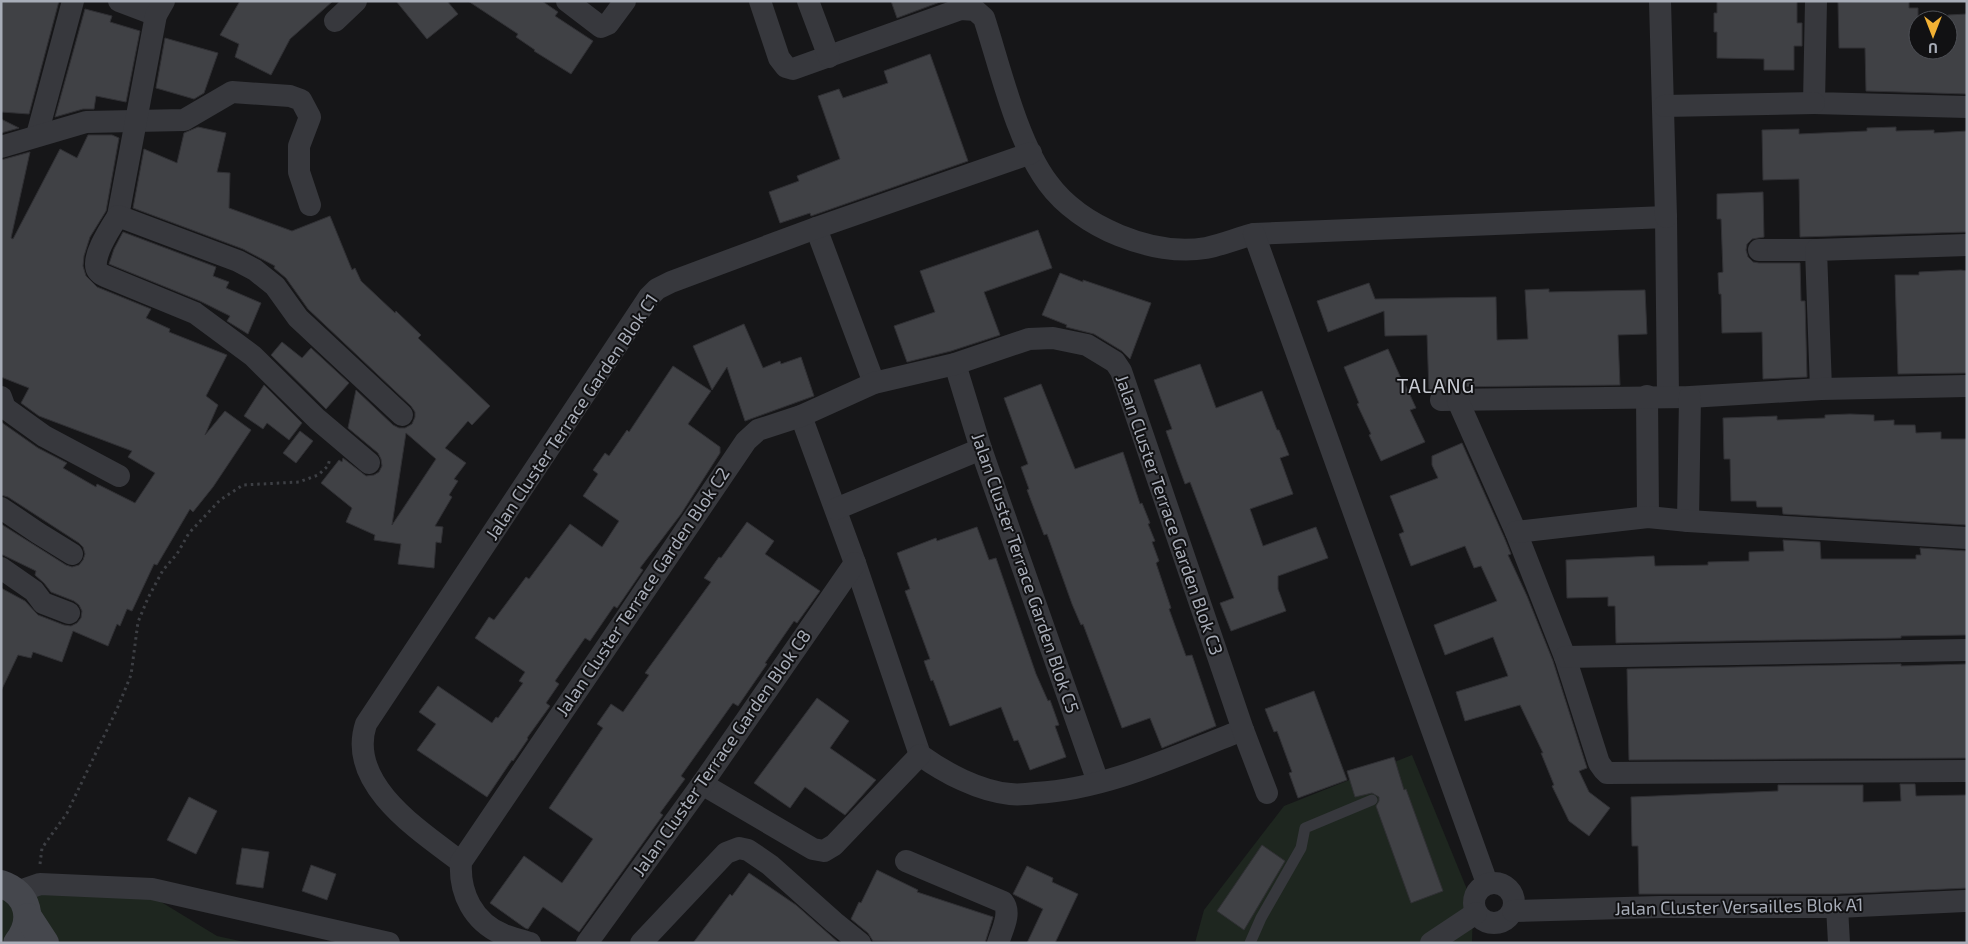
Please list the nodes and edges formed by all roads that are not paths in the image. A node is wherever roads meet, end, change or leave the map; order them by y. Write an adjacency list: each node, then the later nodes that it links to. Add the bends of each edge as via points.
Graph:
1 (73, 1): 17 (street)
2 (119, 1): 10 (street)
3 (356, 1): 11 (street)
4 (567, 1): 5 (street, via 601,27 607,25)
5 (625, 1)
6 (760, 1): 12 (street, via 779,58 786,67 798,67)
7 (808, 1): 12 (street)
8 (1660, 1): 14 (street)
9 (1816, 1): 13 (street)
10 (160, 8): 16 (street)
11 (335, 21)
12 (829, 57): 19 (street, via 961,9 975,10 984,18)
13 (1814, 103): 14 (street); 15 (street)
14 (1664, 106): 22 (street)
15 (1967, 107)
16 (134, 122): 17 (street, via 86,122); 20 (street, via 184,120 232,92 290,96 301,100 310,117 300,146 300,172); 21 (street)
17 (37, 135): 18 (street)
18 (1, 147)
19 (1030, 153): 23 (street, Jalan Cluster Terrace Garden Blok C1); 24 (street, via 1048,183 1069,206 1102,229 1161,248 1180,249 1206,248)
20 (310, 205)
21 (118, 216): 34 (street, via 256,270 275,286 298,318); 37 (street, via 97,257 98,272 195,313 253,356 336,436)
22 (1666, 217): 24 (street); 32 (street)
23 (816, 228): 29 (street); 59 (street, Jalan Cluster Terrace Garden Blok C1, via 671,282 649,297 366,724 362,751 368,774 385,799)
24 (1254, 234): 60 (street)
25 (1967, 246): 27 (street)
26 (1759, 250): 27 (street)
27 (1816, 250): 31 (street)
28 (955, 364): 29 (street, Jalan Cluster Terrace Garden Blok C3); 36 (street, Jalan Cluster Terrace Garden Blok C5); 51 (street, Jalan Cluster Terrace Garden Blok C3, via 1029,339 1042,338 1087,345 1115,362)
29 (874, 383): 35 (street, Jalan Cluster Terrace Garden Blok C2)
30 (1967, 386): 31 (street)
31 (1821, 389): 32 (street)
32 (1668, 396): 41 (street); 42 (street); 43 (street, via 1450,400)
33 (1, 397): 38 (street, via 5,408 44,436)
34 (402, 414)
35 (800, 416): 40 (street); 59 (street, Jalan Cluster Terrace Garden Blok C2, via 758,430 746,441)
36 (981, 449): 40 (street); 54 (street, Jalan Cluster Terrace Garden Blok C5)
37 (370, 463)
38 (119, 476)
39 (1, 508): 45 (street)
40 (836, 509): 46 (street)
41 (1648, 517): 42 (street); 43 (street)
42 (1688, 521): 44 (street)
43 (1516, 532): 50 (street)
44 (1967, 538)
45 (72, 554)
46 (855, 563): 52 (street); 55 (street, Jalan Cluster Terrace Garden Blok C8)
47 (1, 568): 48 (street, via 34,591 43,603)
48 (70, 613)
49 (1967, 650): 50 (street)
50 (1565, 658): 53 (street, via 1599,763 1608,773)
51 (1243, 730): 54 (street); 56 (street, Jalan Cluster Terrace Garden Blok C3)
52 (920, 754): 54 (street, via 979,787 1010,794 1060,792); 55 (street, via 834,845 824,851 813,849)
53 (1967, 771)
54 (1098, 782)
55 (702, 784): 71 (street, Jalan Cluster Terrace Garden Blok C8)
56 (1267, 793)
57 (1372, 800): 75 (lane, via 1305,828 1301,848 1260,918)
58 (906, 861): 74 (street, via 1003,902 1007,913)
59 (462, 862): 70 (street, via 463,893 473,911 502,934)
60 (1487, 883): 64 (street, via 1503,884 1509,889 1513,896); 65 (street, via 1474,896)
61 (19, 887): 66 (street); 69 (street, via 152,889)
62 (1965, 901): 63 (street, Jalan Cluster Versailles Blok A1)
63 (1837, 907): 64 (street, Jalan Cluster Versailles Blok A1); 77 (street)
64 (1513, 911): 65 (street, via 1509,918 1495,923 1481,919)
65 (1476, 913): 76 (street)
66 (28, 917): 67 (street); 68 (street)
67 (17, 943)
68 (45, 943)
69 (389, 943)
70 (530, 943)
71 (587, 943)
72 (642, 943): 73 (street, via 726,853 739,848 748,850 770,865)
73 (860, 943)
74 (998, 943)
75 (1250, 943)
76 (1431, 943)
77 (1839, 943)

